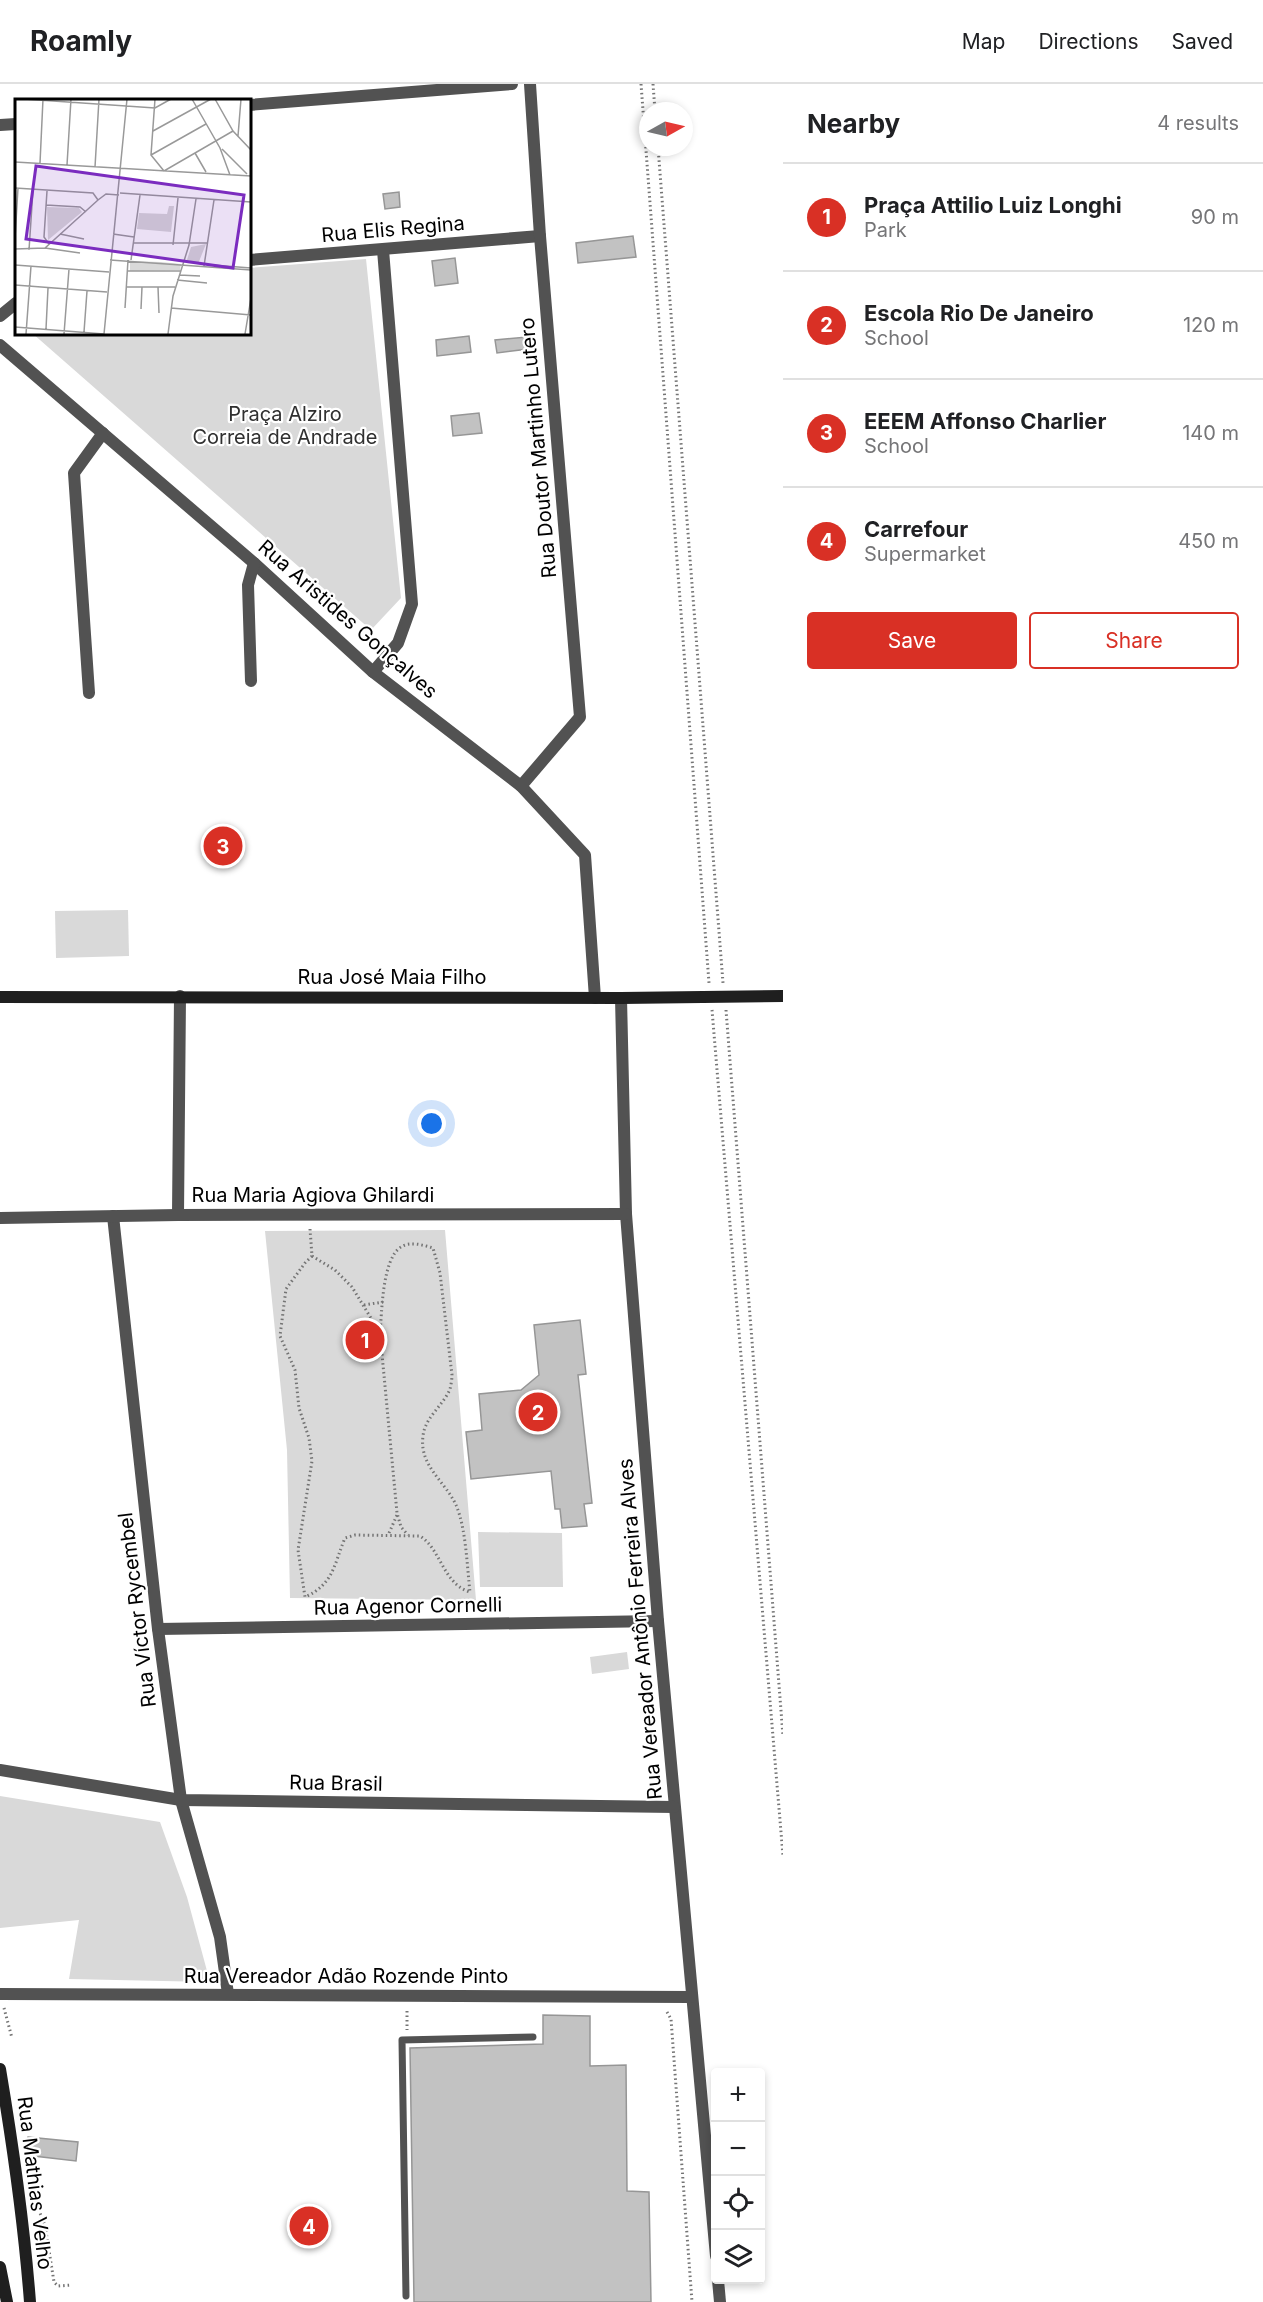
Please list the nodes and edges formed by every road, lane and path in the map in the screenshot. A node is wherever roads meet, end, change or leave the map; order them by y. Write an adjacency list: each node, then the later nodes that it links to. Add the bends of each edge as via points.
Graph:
1 (512, 84): 6 (street)
2 (530, 84): 10 (street, Rua Doutor Martinho Lutero)
3 (641, 84): 25 (path)
4 (653, 84): 5 (path)
5 (654, 102)
6 (250, 105)
7 (15, 124): 8 (street)
8 (0, 125)
9 (659, 156): 26 (path)
10 (540, 236): 11 (street, Rua Elis Regina); 21 (street, Rua Doutor Martinho Lutero, via 580,717)
11 (384, 250): 12 (street, Rua Elis Regina); 18 (street, via 412,604 398,643)
12 (250, 260)
13 (15, 304): 14 (street)
14 (0, 316)
15 (0, 345): 16 (street, Rua Aristides Gonçalves)
16 (104, 433): 17 (street, Rua Aristides Gonçalves); 20 (street, via 74,473)
17 (254, 563): 18 (street, Rua Aristides Gonçalves); 19 (street, via 248,585)
18 (373, 672): 21 (street, Rua Aristides Gonçalves)
19 (251, 681)
20 (89, 693)
21 (521, 786): 27 (street, Rua Aristides Gonçalves, via 585,855)
22 (180, 996): 24 (street, Rua José Maia Filho); 27 (street, Rua José Maia Filho); 30 (street)
23 (783, 996): 26 (street, Rua José Maia Filho)
24 (0, 997)
25 (710, 997): 26 (street, Rua José Maia Filho); 28 (street, Rua José Maia Filho); 47 (path)
26 (724, 997): 43 (path)
27 (595, 998): 28 (street, Rua José Maia Filho)
28 (621, 998): 29 (street, Rua Vereador Antônio Ferreira Alves)
29 (626, 1214): 32 (street, Rua Maria Agiova Ghilardi); 41 (street, Rua Vereador Antônio Ferreira Alves)
30 (178, 1215): 31 (street, Rua Maria Agiova Ghilardi); 32 (street, Rua Maria Agiova Ghilardi)
31 (113, 1216): 33 (street, Rua Maria Agiova Ghilardi); 42 (street, Rua Víctor Rycembel)
32 (309, 1216): 34 (path)
33 (0, 1218)
34 (312, 1256): 36 (path, via 335,1269); 39 (path, via 286,1289 280,1336 295,1370 299,1408 312,1450 298,1550 305,1597 329,1578 345,1538 355,1534)
35 (383, 1302): 36 (path); 37 (path); 40 (path, via 387,1269 395,1252 413,1244 433,1248 440,1273 452,1375 450,1389 428,1421 424,1452 426,1462 457,1507 470,1592 450,1577 428,1540)
36 (364, 1305): 37 (path)
37 (380, 1333): 38 (path)
38 (397, 1513): 39 (path); 40 (path)
39 (388, 1534): 40 (path)
40 (408, 1535)
41 (658, 1621): 42 (street, Rua Agenor Cornelli); 46 (street, Rua Vereador Antônio Ferreira Alves)
42 (158, 1629): 45 (street, Rua Víctor Rycembel)
43 (783, 1736)
44 (0, 1770): 45 (street, Rua Brasil)
45 (181, 1800): 46 (street, Rua Brasil); 49 (street, Rua Víctor Rycembel, via 220,1937)
46 (674, 1807): 50 (street, Rua Vereador Antônio Ferreira Alves)
47 (783, 1856)
48 (0, 1994): 49 (street, Rua Vereador Adão Rozende Pinto)
49 (228, 1994): 50 (street, Rua Vereador Adão Rozende Pinto)
50 (691, 1997): 57 (street, Rua Vereador Antônio Ferreira Alves)
51 (16, 2008): 54 (path, via 4,2008)
52 (665, 2010): 64 (path, via 672,2019)
53 (533, 2037): 61 (lane, via 402,2040)
54 (12, 2038)
55 (0, 2069): 63 (street, Rua Mathias Velho, via 12,2137)
56 (33, 2196): 60 (path, via 45,2225 54,2282 58,2286)
57 (713, 2230)
58 (0, 2267): 62 (street)
59 (718, 2284): 65 (street)
60 (72, 2285)
61 (406, 2296)
62 (7, 2302)
63 (30, 2302)
64 (692, 2302)
65 (720, 2302)

